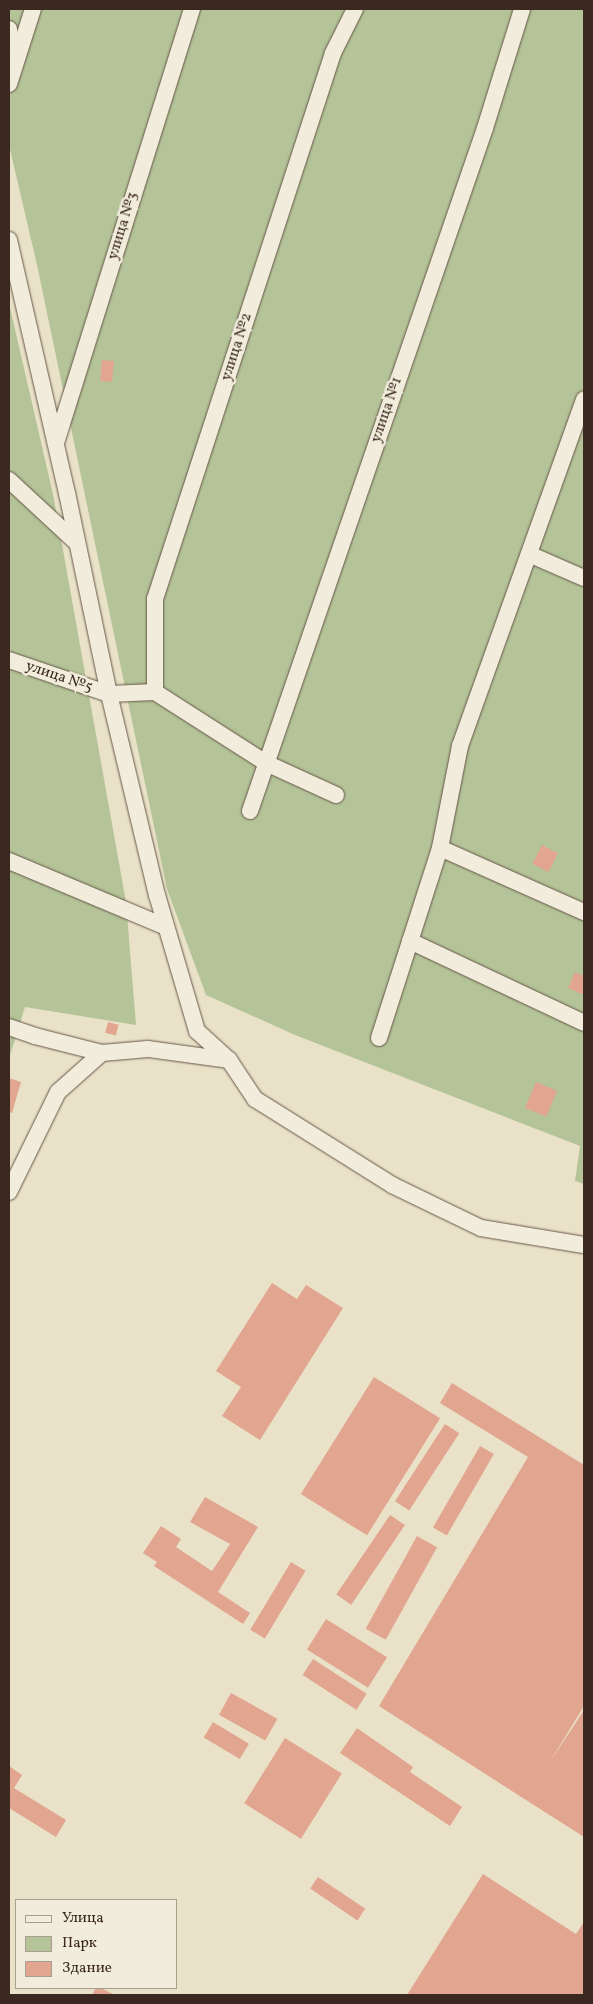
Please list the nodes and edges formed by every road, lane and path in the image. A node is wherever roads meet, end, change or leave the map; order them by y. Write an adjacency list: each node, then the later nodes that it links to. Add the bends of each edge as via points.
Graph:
1 (33, 9): 6 (street)
2 (192, 9): 11 (street, улица №3)
3 (355, 9): 17 (street, улица №2, via 333,53 155,599)
4 (522, 9): 19 (street, улица №1, via 485,128)
5 (9, 29): 6 (street)
6 (15, 66): 7 (street)
7 (9, 84)
8 (9, 240): 11 (street)
9 (584, 400): 10 (street)
10 (581, 423): 14 (street)
11 (56, 444): 13 (street)
12 (9, 480): 13 (street)
13 (76, 542): 18 (street)
14 (529, 554): 15 (street); 22 (street, via 460,746)
15 (584, 578)
16 (9, 660): 18 (street, улица №5)
17 (155, 692): 18 (street); 19 (street)
18 (109, 694): 25 (street)
19 (266, 762): 20 (street); 21 (street, улица №1)
20 (336, 795)
21 (250, 811)
22 (440, 848): 24 (street); 26 (street)
23 (9, 861): 25 (street)
24 (584, 912)
25 (164, 926): 31 (street, via 197,1031)
26 (410, 941): 27 (street); 29 (street)
27 (584, 1023)
28 (9, 1027): 30 (street)
29 (379, 1038)
30 (102, 1053): 31 (street, via 148,1049); 32 (street, via 58,1092)
31 (228, 1060): 33 (street, via 255,1099 392,1185 481,1228)
32 (9, 1192)
33 (584, 1246)

